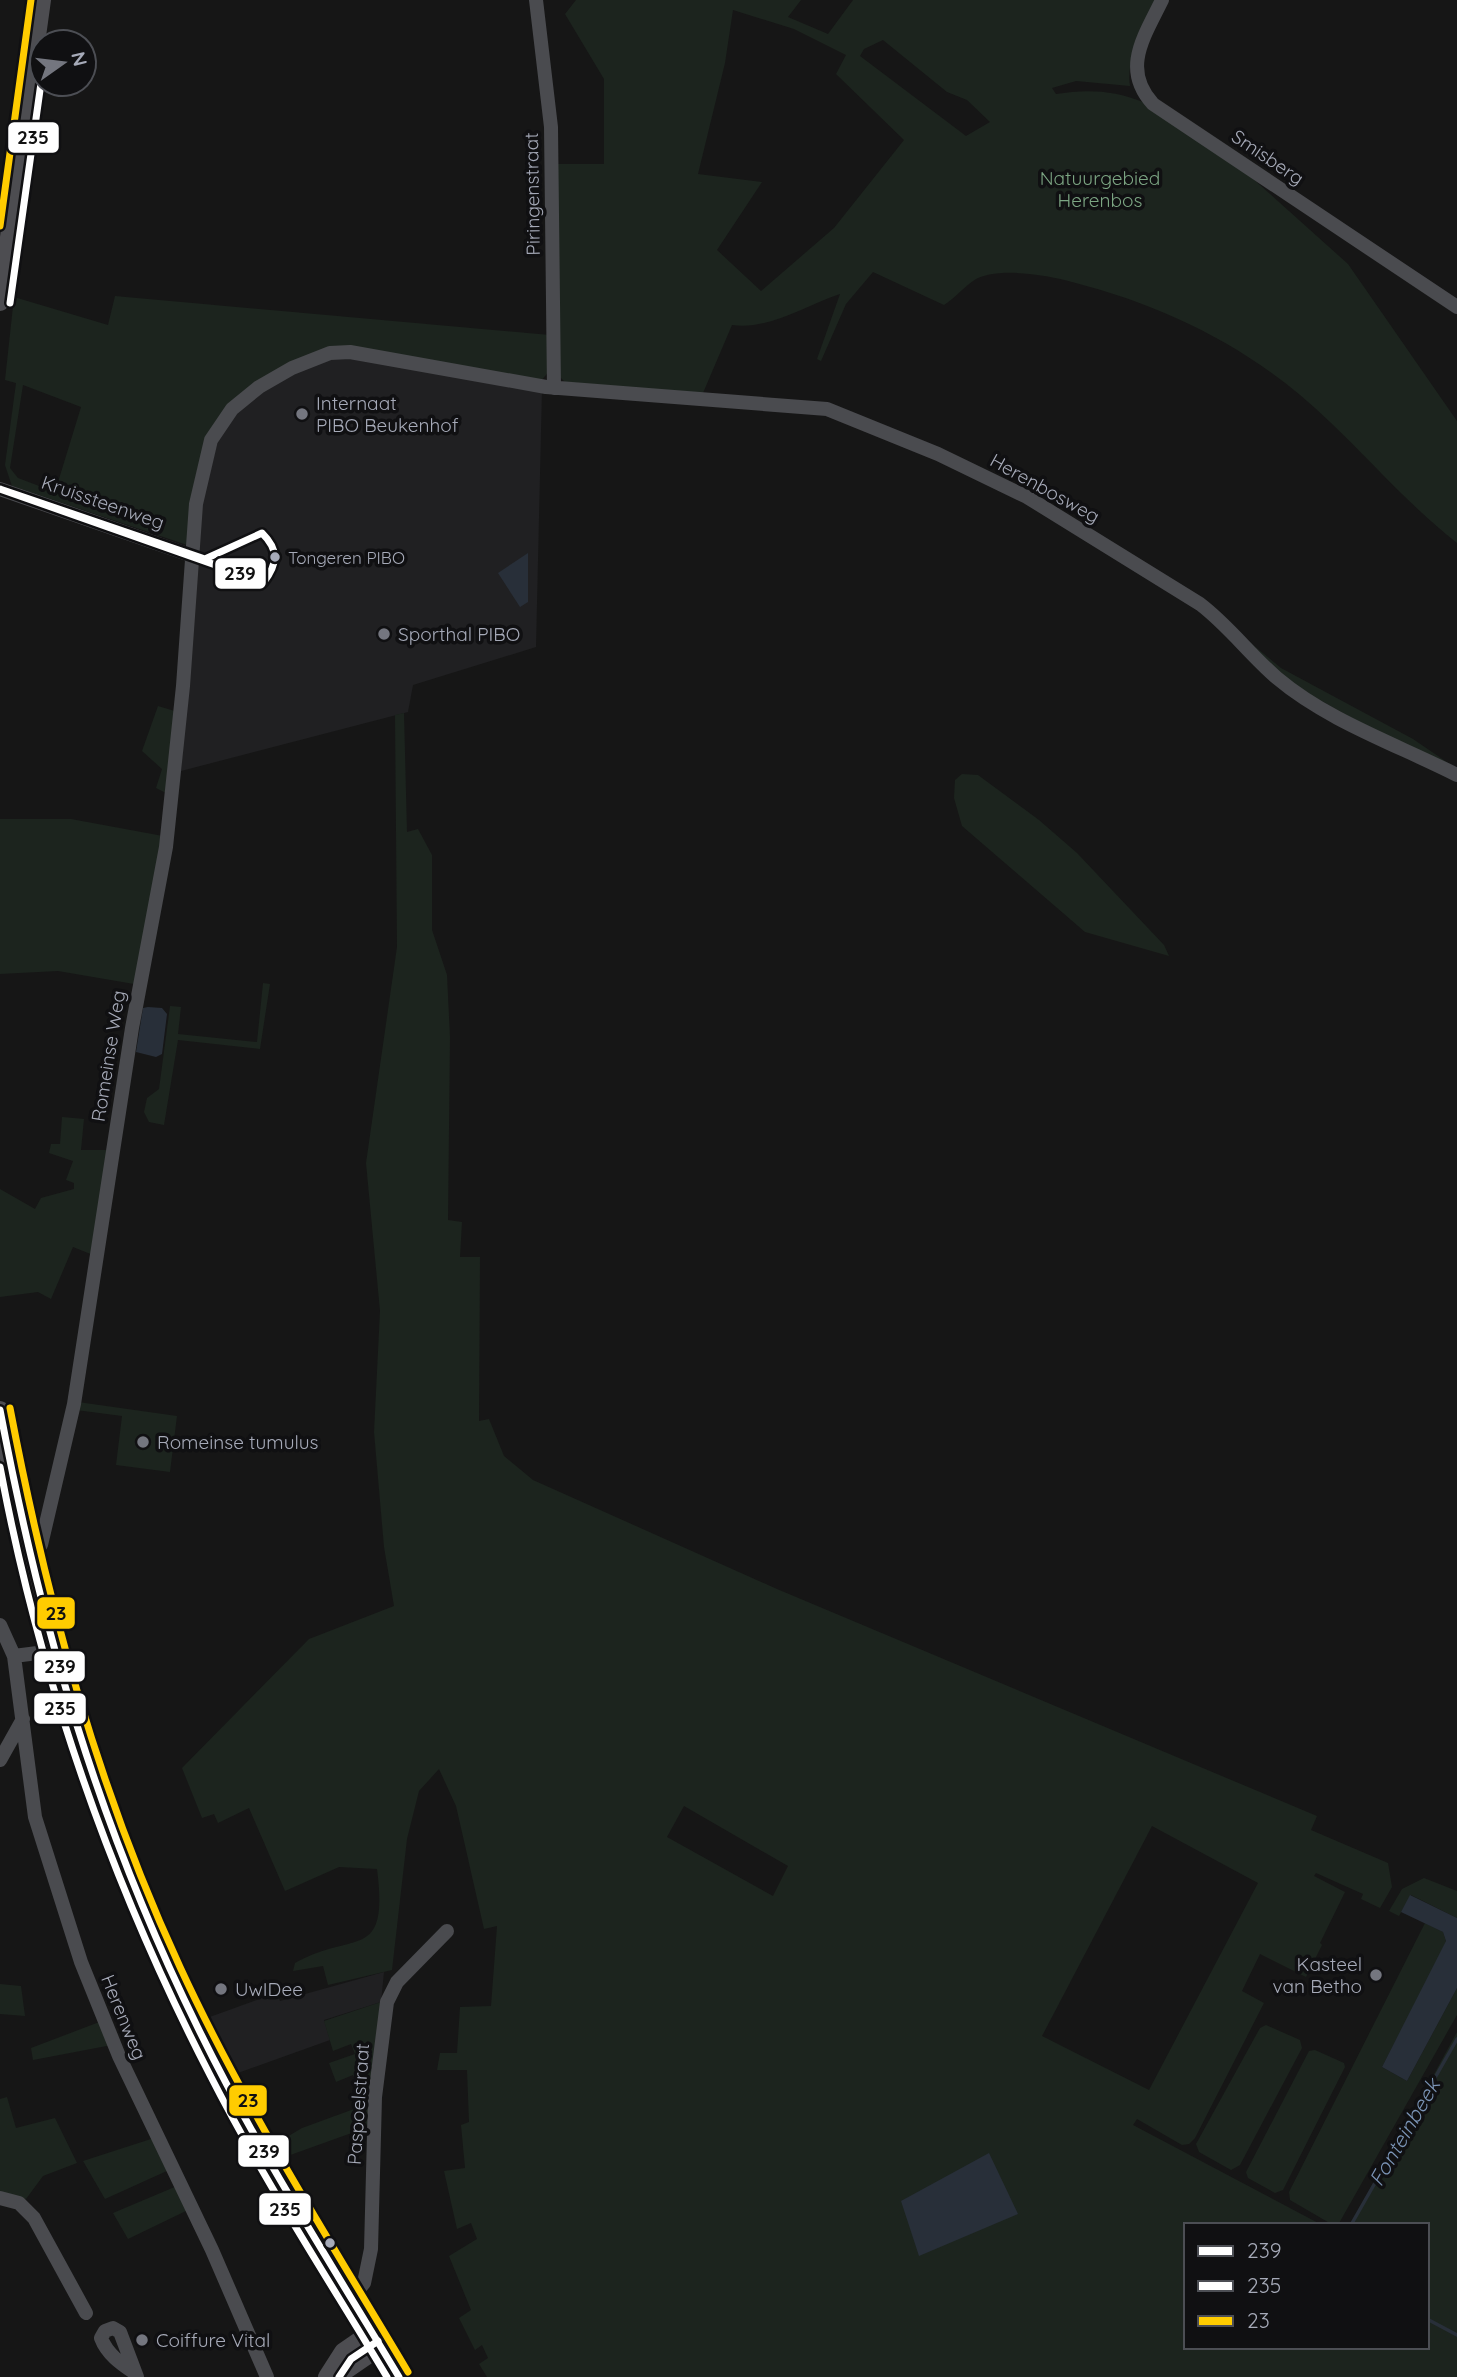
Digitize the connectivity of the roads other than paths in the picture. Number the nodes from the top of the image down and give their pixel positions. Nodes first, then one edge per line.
1 (43, 0) edge
2 (52, 0) edge
3 (536, 0) edge
4 (1162, 0) edge
5 (48, 28) edge
6 (35, 98) edge
7 (27, 129) junction
8 (0, 302) edge
9 (1457, 307) edge
10 (554, 388) junction
11 (0, 489) edge
12 (193, 556) junction
13 (1457, 775) edge
14 (0, 1410) edge
15 (28, 1551) junction
16 (0, 1625) edge
17 (53, 1651) junction
18 (14, 1656) junction
19 (23, 1718) junction
20 (0, 1760) edge
21 (447, 1931) dead end
22 (0, 2198) edge
23 (352, 2298) junction
24 (86, 2313) dead end
25 (377, 2339) junction
26 (263, 2376) edge
27 (327, 2377) edge
28 (336, 2377) edge
29 (399, 2377) edge

1 - 7 main road
2 - 5 main road
3 - 10 street, Piringenstraat
4 - 9 street, Smisberg
6 - 7 main road
7 - 8 main road
10 - 12 street, Herenbosweg
10 - 13 street, Herenbosweg
11 - 12 street, Kruissteenweg
12 - 15 street, Romeinse Weg
14 - 15 main road
15 - 17 main road
16 - 18 street, Herenweg
17 - 18 street
17 - 23 main road
18 - 19 street, Herenweg
19 - 20 street
19 - 26 street, Herenweg
21 - 23 street, Paspoelstraat
22 - 24 street
23 - 25 main road
25 - 27 main road
25 - 28 main road
25 - 29 main road

